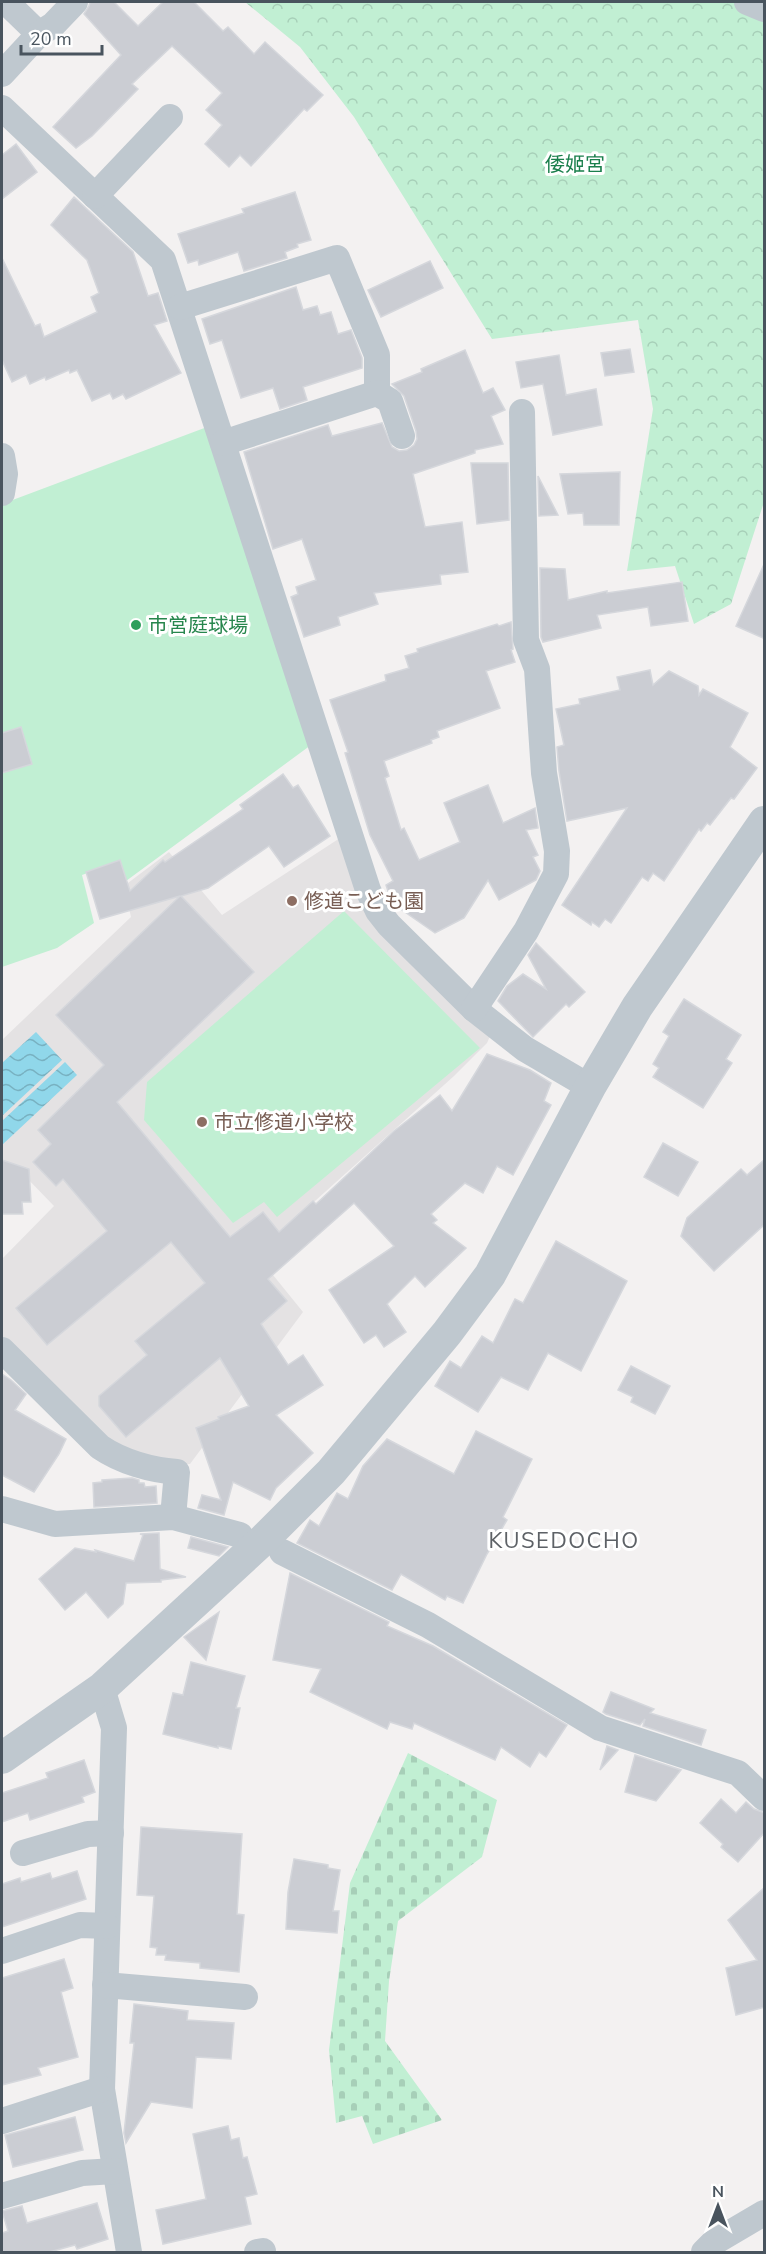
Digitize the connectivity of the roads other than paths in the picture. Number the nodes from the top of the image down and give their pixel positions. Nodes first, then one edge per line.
1 (6, 2) edge
2 (75, 2) edge
3 (747, 2) edge
4 (765, 9) edge
5 (39, 34) junction
6 (2, 74) edge
7 (2, 108) edge
8 (170, 117) dead end
9 (96, 196) junction
10 (180, 307) junction
11 (377, 393) junction
12 (522, 412) dead end
13 (402, 435) dead end
14 (223, 443) junction
15 (2, 456) edge
16 (2, 493) edge
17 (765, 822) edge
18 (474, 1009) junction
19 (590, 1087) junction
20 (2, 1350) edge
21 (2, 1509) edge
22 (173, 1517) junction
23 (240, 1534) dead end
24 (282, 1552) dead end
25 (102, 1688) junction
26 (2, 1758) edge
27 (765, 1798) edge
28 (111, 1833) junction
29 (24, 1853) dead end
30 (107, 1926) junction
31 (2, 1951) edge
32 (105, 1985) junction
33 (245, 1997) dead end
34 (102, 2090) junction
35 (2, 2121) edge
36 (115, 2172) junction
37 (2, 2196) edge
38 (765, 2212) edge
39 (129, 2253) edge
40 (704, 2253) edge

1 - 5 street
2 - 5 street
3 - 4 street
5 - 6 street
7 - 9 street
8 - 9 street
9 - 10 street
10 - 11 street
10 - 14 street
11 - 13 street
11 - 14 street
12 - 18 street
14 - 18 street
15 - 16 street
17 - 19 street
18 - 19 street
19 - 25 street
20 - 22 street
21 - 22 street
22 - 23 street
24 - 27 street
25 - 26 street
25 - 28 street
28 - 29 street
28 - 30 street
30 - 31 street
30 - 32 street
32 - 33 street
32 - 34 street
34 - 35 street
34 - 36 street
36 - 37 street
36 - 39 street
38 - 40 street

